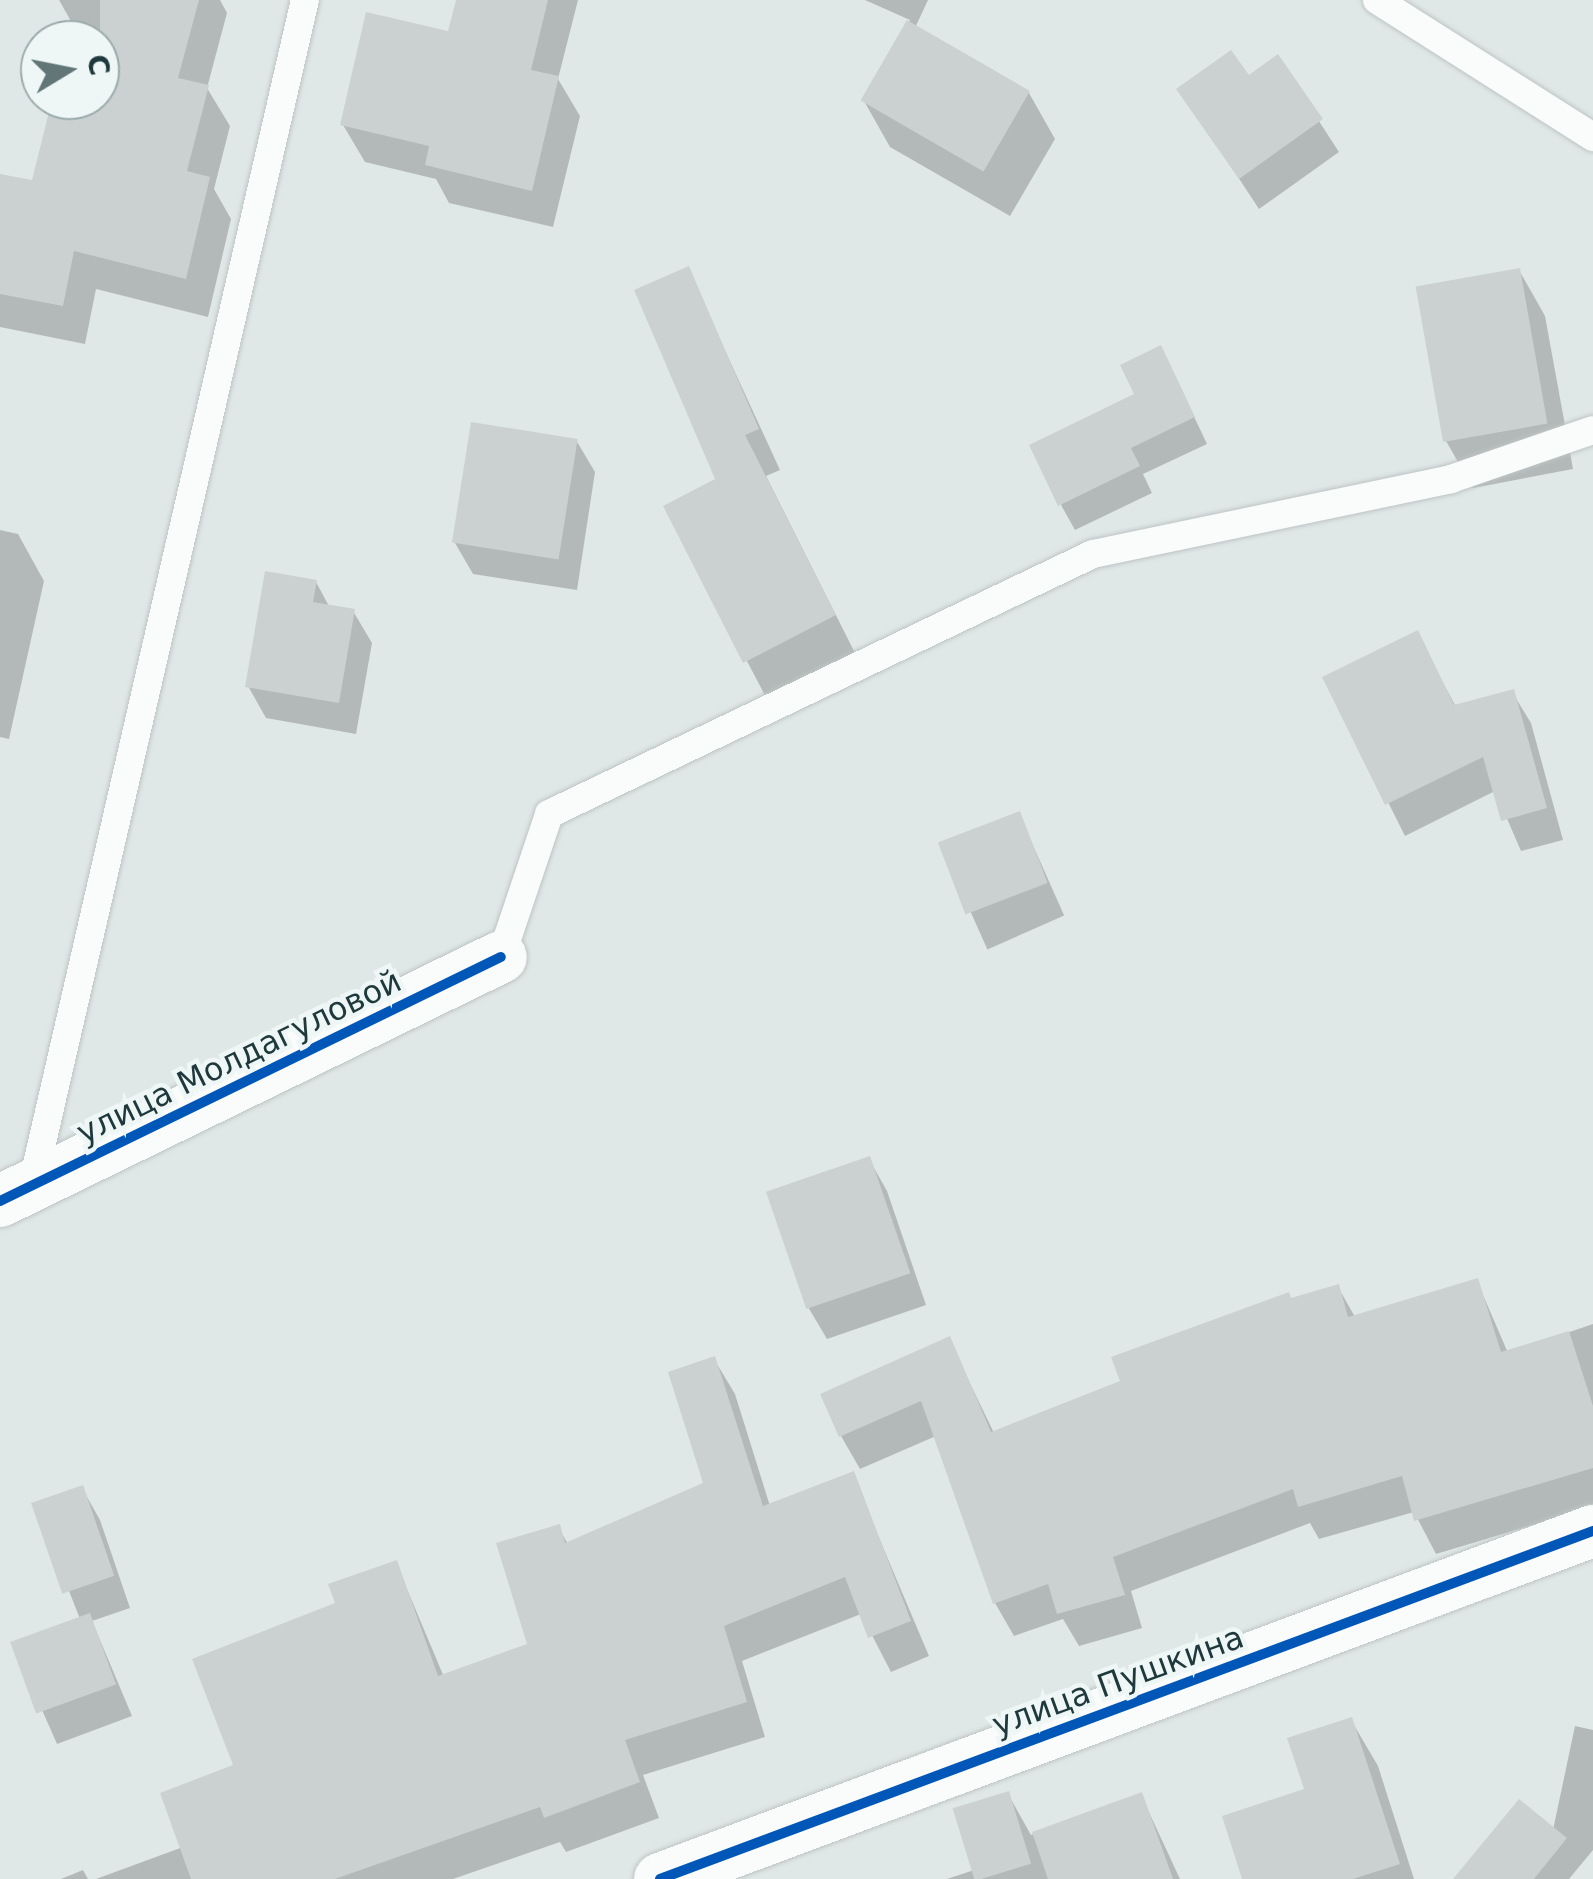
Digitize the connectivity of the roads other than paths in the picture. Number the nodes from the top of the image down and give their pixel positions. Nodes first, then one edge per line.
1 (305, 0) edge
2 (1377, 0) edge
3 (1593, 136) edge
4 (1593, 430) edge
5 (501, 957) joint
6 (16, 1194) edge
7 (1593, 1531) edge
8 (660, 1879) edge

1 - 6 lane
2 - 3 lane
4 - 5 lane
5 - 6 street, улица Молдагуловой
7 - 8 street, улица Пушкина

